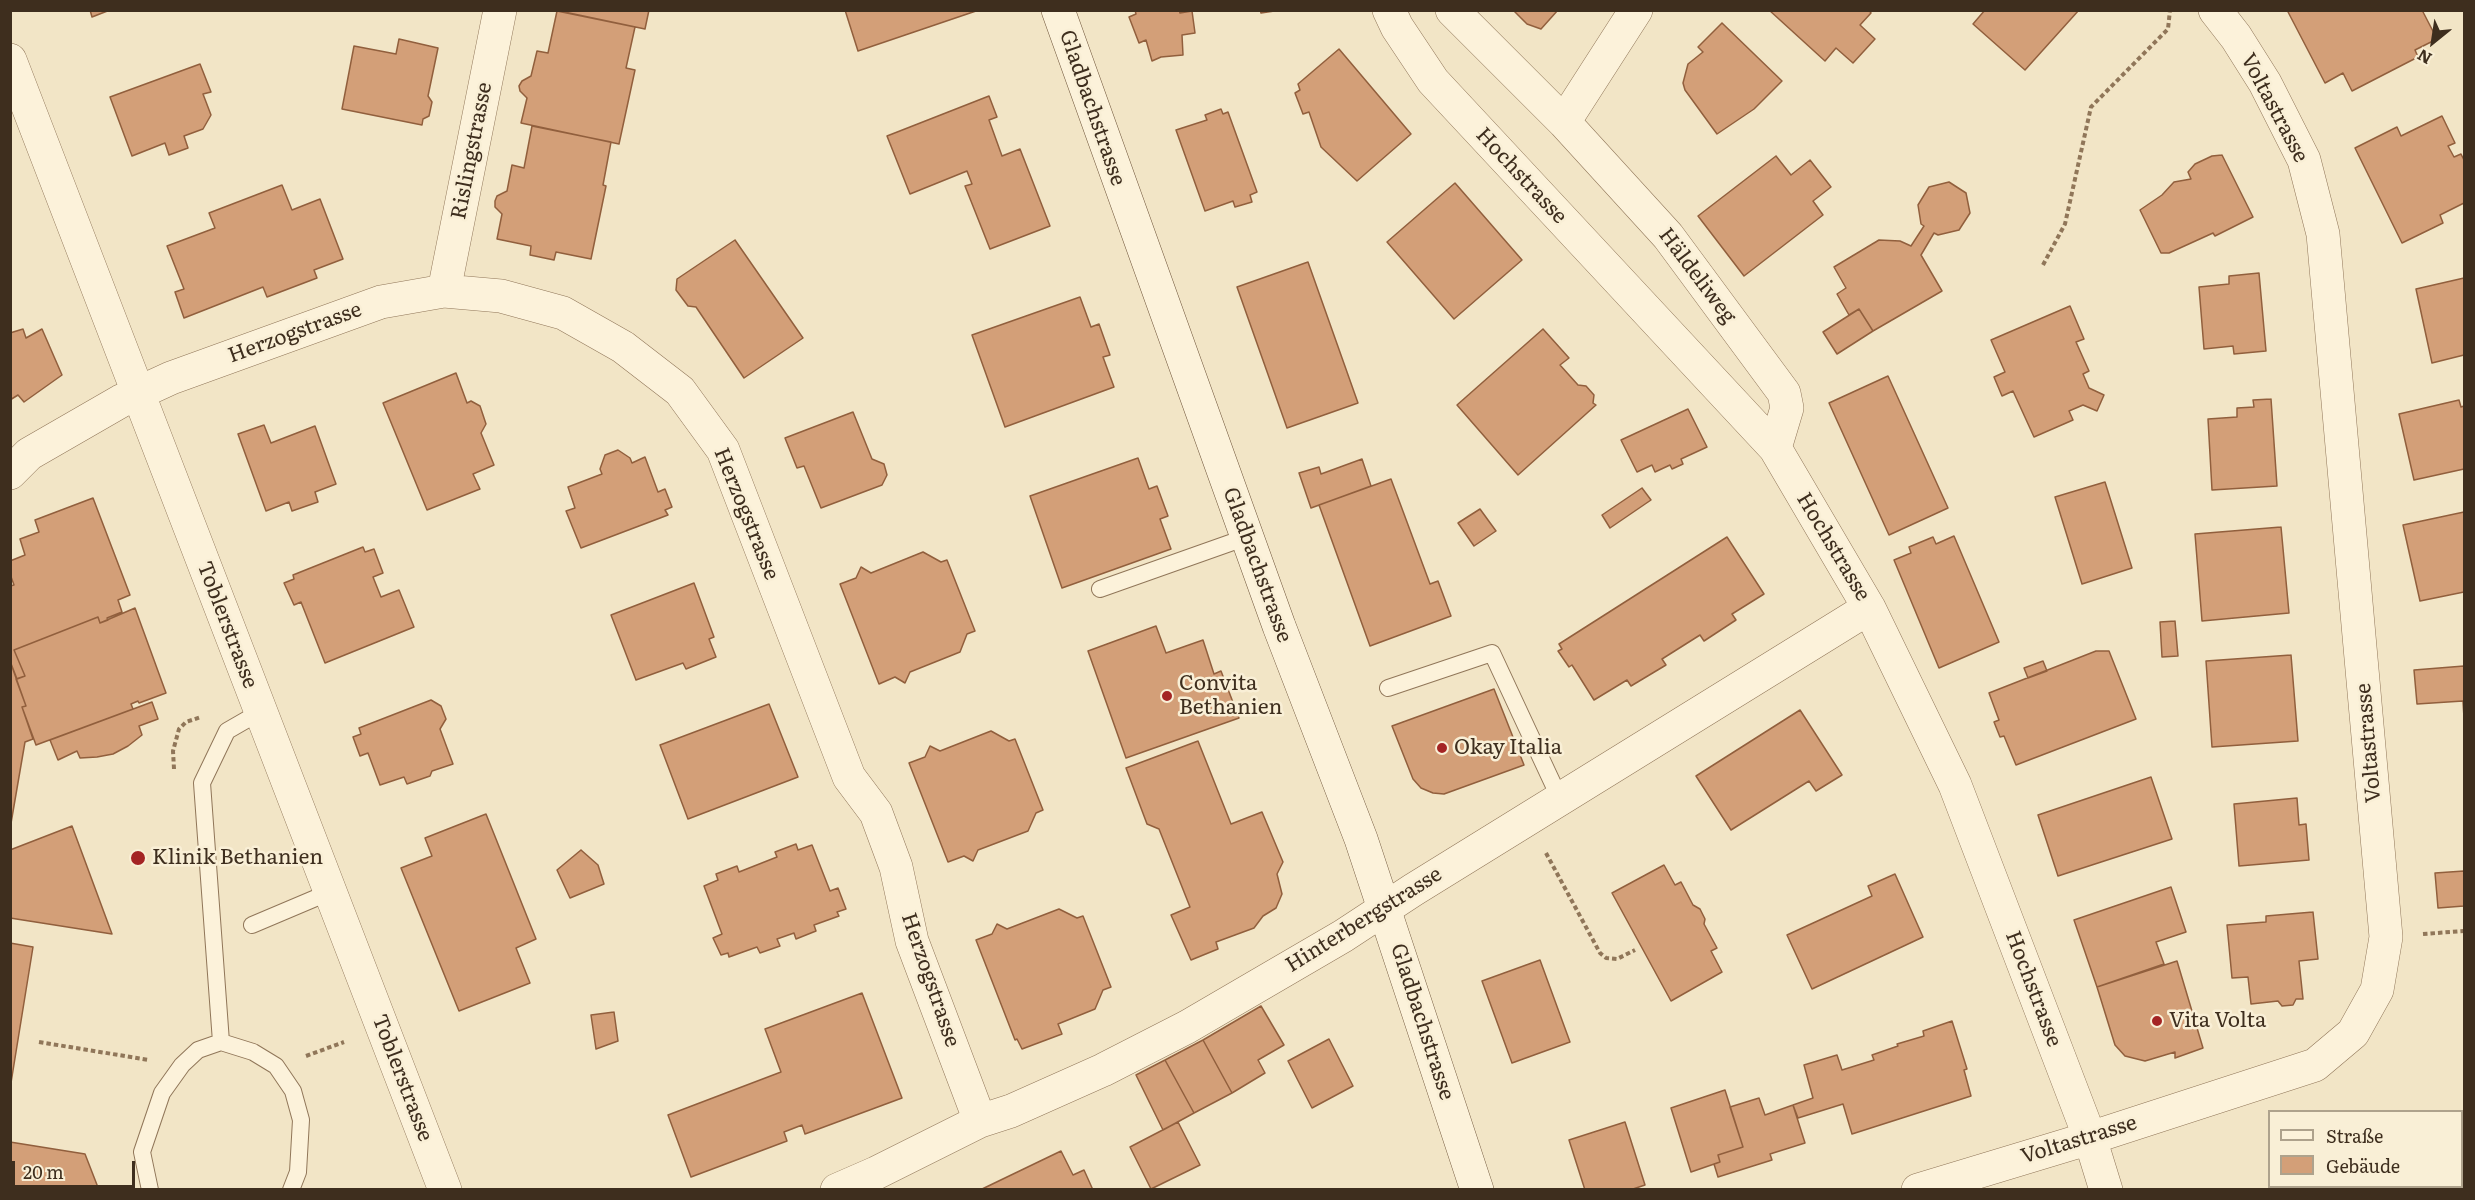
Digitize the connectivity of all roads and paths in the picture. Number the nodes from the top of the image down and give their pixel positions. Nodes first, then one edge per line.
1 (500, 10) edge
2 (1058, 10) edge
3 (1389, 10) edge
4 (1452, 10) edge
5 (1635, 10) edge
6 (2170, 10) edge
7 (2215, 10) edge
8 (10, 60) edge
9 (1564, 122) junction
10 (2043, 264) dead end
11 (444, 291) junction
12 (139, 393) junction
13 (1775, 448) junction
14 (10, 473) edge
15 (1247, 537) junction
16 (1100, 589) dead end
17 (1869, 608) junction
18 (1388, 688) dead end
19 (260, 712) junction
20 (1560, 799) junction
21 (1542, 846) dead end
22 (330, 892) junction
23 (1385, 909) junction
24 (252, 925) dead end
25 (1635, 950) dead end
26 (39, 1042) dead end
27 (220, 1042) junction
28 (344, 1042) dead end
29 (182, 1065) junction
30 (276, 1066) junction
31 (980, 1121) junction
32 (2090, 1138) junction
33 (150, 1190) edge
34 (291, 1190) edge
35 (445, 1190) edge
36 (837, 1190) edge
37 (1477, 1190) edge
38 (1918, 1190) edge
39 (2106, 1190) edge

1 - 11 street, Rislingstrasse
2 - 15 street, Gladbachstrasse
3 - 13 street, Hochstrasse
4 - 9 street, Häldeliweg
5 - 9 street
6 - 10 path
7 - 32 street, Voltastrasse
8 - 12 street, Toblerstrasse
9 - 13 street, Häldeliweg
11 - 12 street, Herzogstrasse
11 - 31 street, Herzogstrasse
12 - 14 street, Herzogstrasse
12 - 19 street, Toblerstrasse
13 - 17 street, Hochstrasse
15 - 16 lane
15 - 23 street, Gladbachstrasse
17 - 20 street, Hinterbergstrasse
17 - 32 street, Hochstrasse
18 - 20 lane
19 - 22 street, Toblerstrasse
19 - 27 lane
20 - 23 street, Hinterbergstrasse
21 - 25 path
22 - 24 lane
22 - 35 street, Toblerstrasse
23 - 31 street, Hinterbergstrasse
23 - 37 street, Gladbachstrasse
26 - 29 path
27 - 29 lane
27 - 30 lane
28 - 30 path
29 - 33 lane
30 - 34 lane
31 - 36 street, Hinterbergstrasse
32 - 38 street, Voltastrasse
32 - 39 street, Hochstrasse

